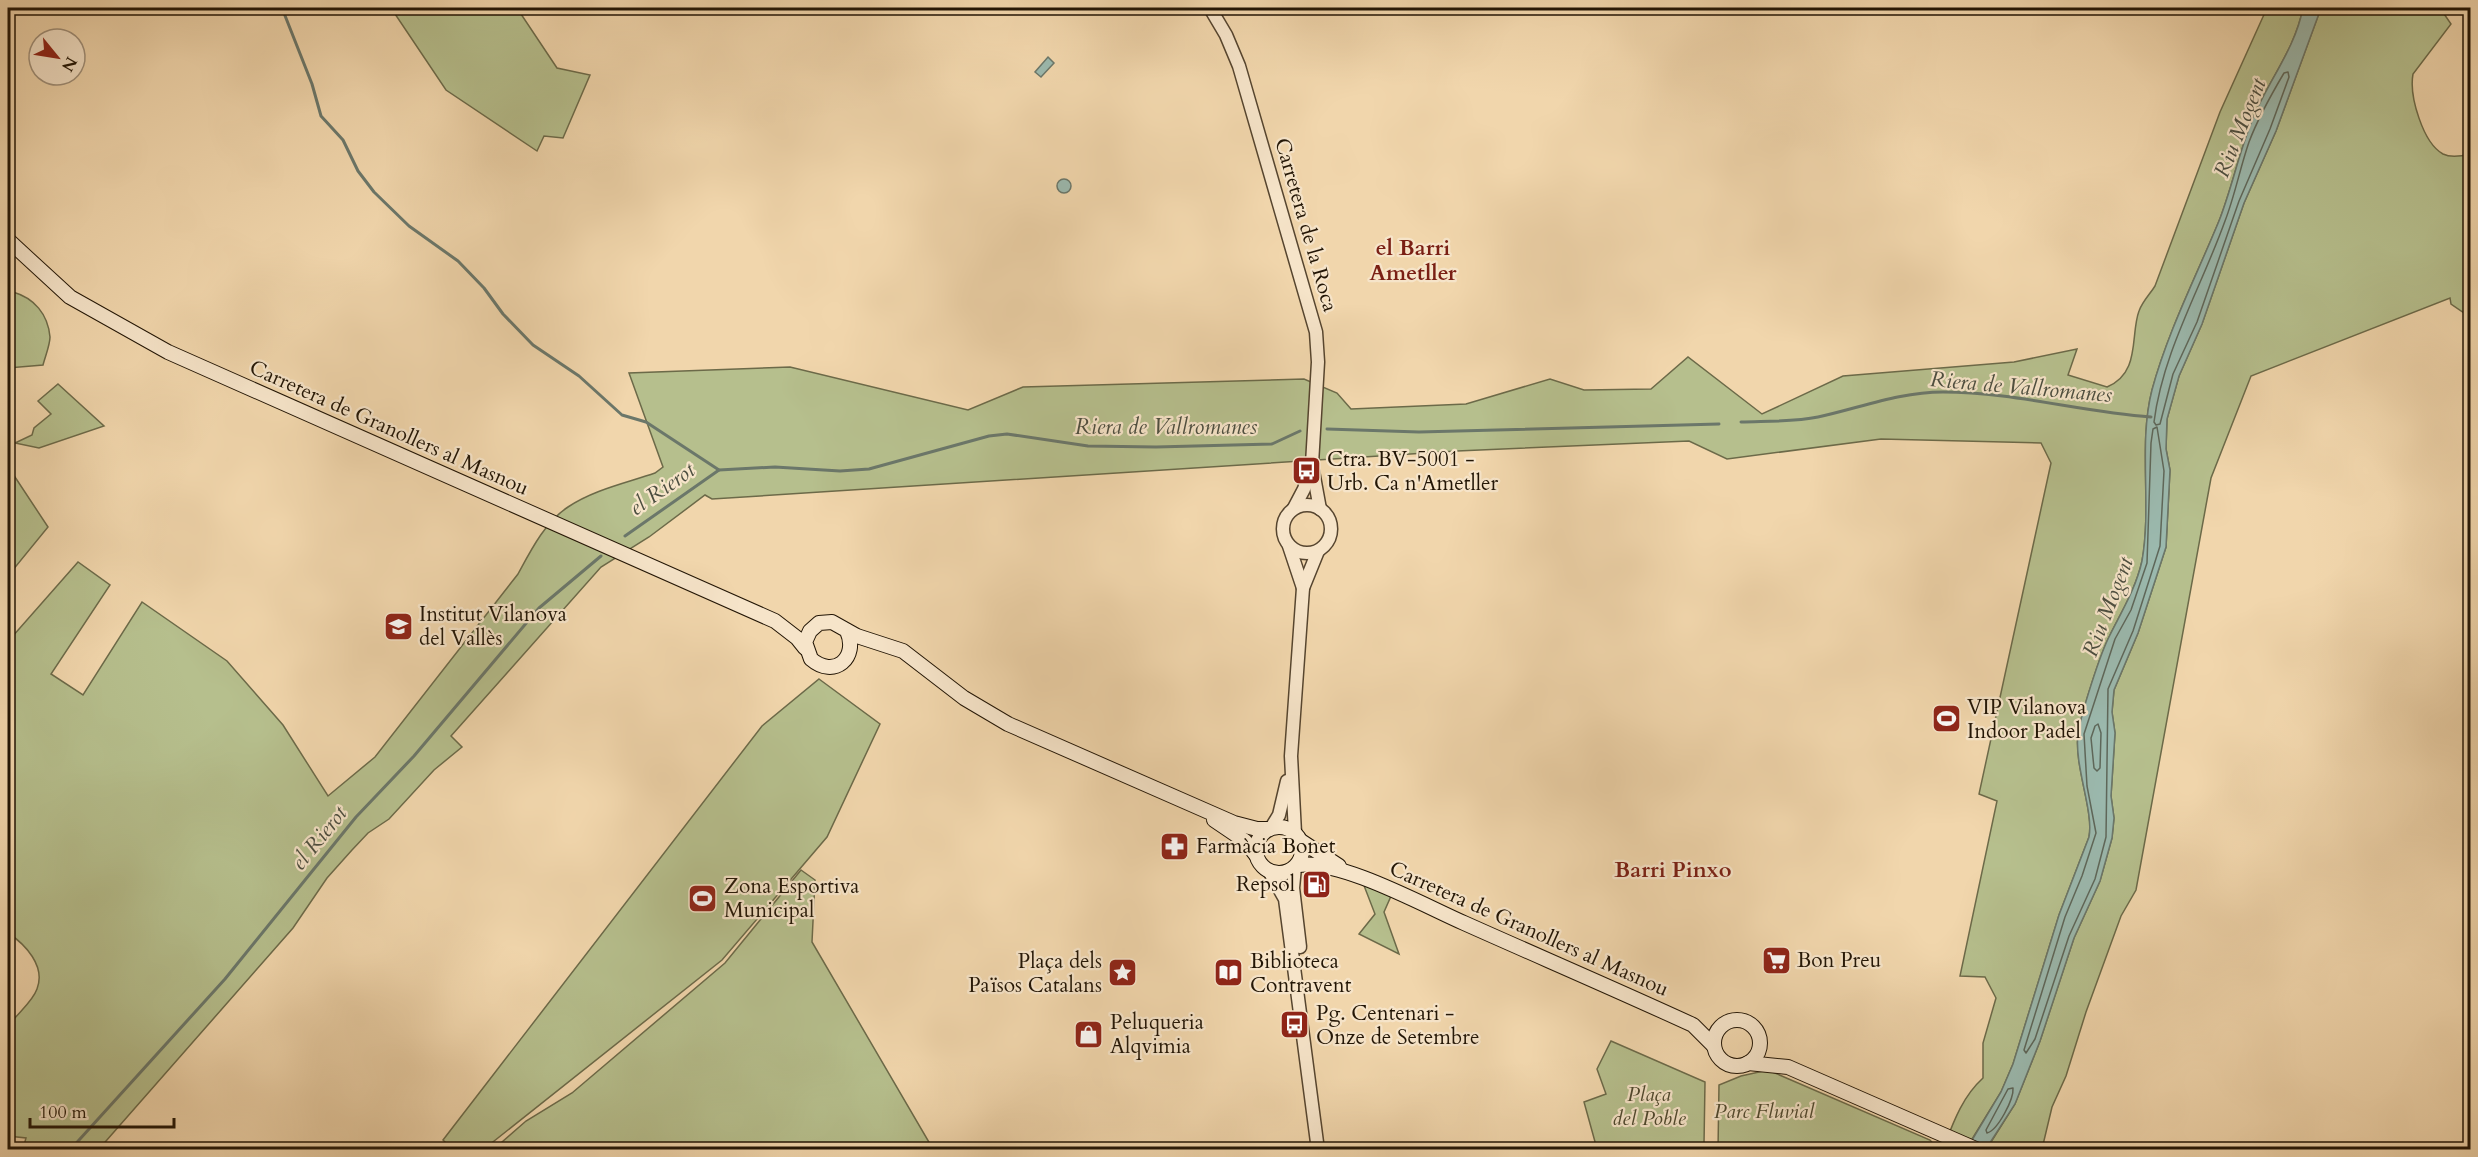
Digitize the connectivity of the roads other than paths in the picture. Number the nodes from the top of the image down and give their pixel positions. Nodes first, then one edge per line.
1 (1210, 8) edge
2 (8, 240) edge
3 (1312, 464) junction
4 (1294, 508) junction
5 (1320, 509) junction
6 (1289, 546) junction
7 (1318, 551) junction
8 (1303, 588) junction
9 (775, 621) junction
10 (814, 626) junction
11 (847, 631) junction
12 (879, 644) junction
13 (805, 648) junction
14 (847, 657) junction
15 (1291, 756) junction
16 (1190, 804) junction
17 (1270, 829) junction
18 (1298, 837) junction
19 (1256, 855) junction
20 (1297, 866) junction
21 (1269, 871) junction
22 (1347, 872) junction
23 (1693, 1025) junction
24 (1723, 1025) junction
25 (1760, 1042) junction
26 (1714, 1046) junction
27 (1748, 1063) junction
28 (1788, 1067) junction
29 (1314, 1110) junction
30 (1318, 1149) edge
31 (1978, 1149) edge

1 - 3 street, Carretera de la Roca
2 - 9 main road, Carretera de Granollers al Masnou
3 - 4 street, Carretera de la Roca
3 - 5 street, Carretera de la Roca
4 - 5 street
4 - 6 street
5 - 7 street
6 - 7 street
6 - 8 street
7 - 8 street
8 - 15 street
9 - 10 main road, Carretera de Granollers al Masnou
9 - 13 main road, Carretera de Granollers al Masnou
10 - 11 main road
10 - 13 main road
11 - 12 main road
11 - 14 main road
12 - 14 main road
12 - 16 main road
13 - 14 main road
15 - 17 street
15 - 18 street
16 - 17 main road
16 - 19 main road
17 - 18 main road
17 - 19 main road
18 - 20 main road
18 - 22 main road, Carretera de Granollers al Masnou
19 - 21 main road
20 - 21 main road
20 - 22 main road, Carretera de Granollers al Masnou
20 - 29 street
21 - 29 street
22 - 23 main road, Carretera de Granollers al Masnou
23 - 24 main road, Carretera de Granollers al Masnou
23 - 26 main road, Carretera de Granollers al Masnou
24 - 25 main road
24 - 26 main road
25 - 27 main road
25 - 28 main road
26 - 27 main road
27 - 28 main road
28 - 31 main road
29 - 30 street

